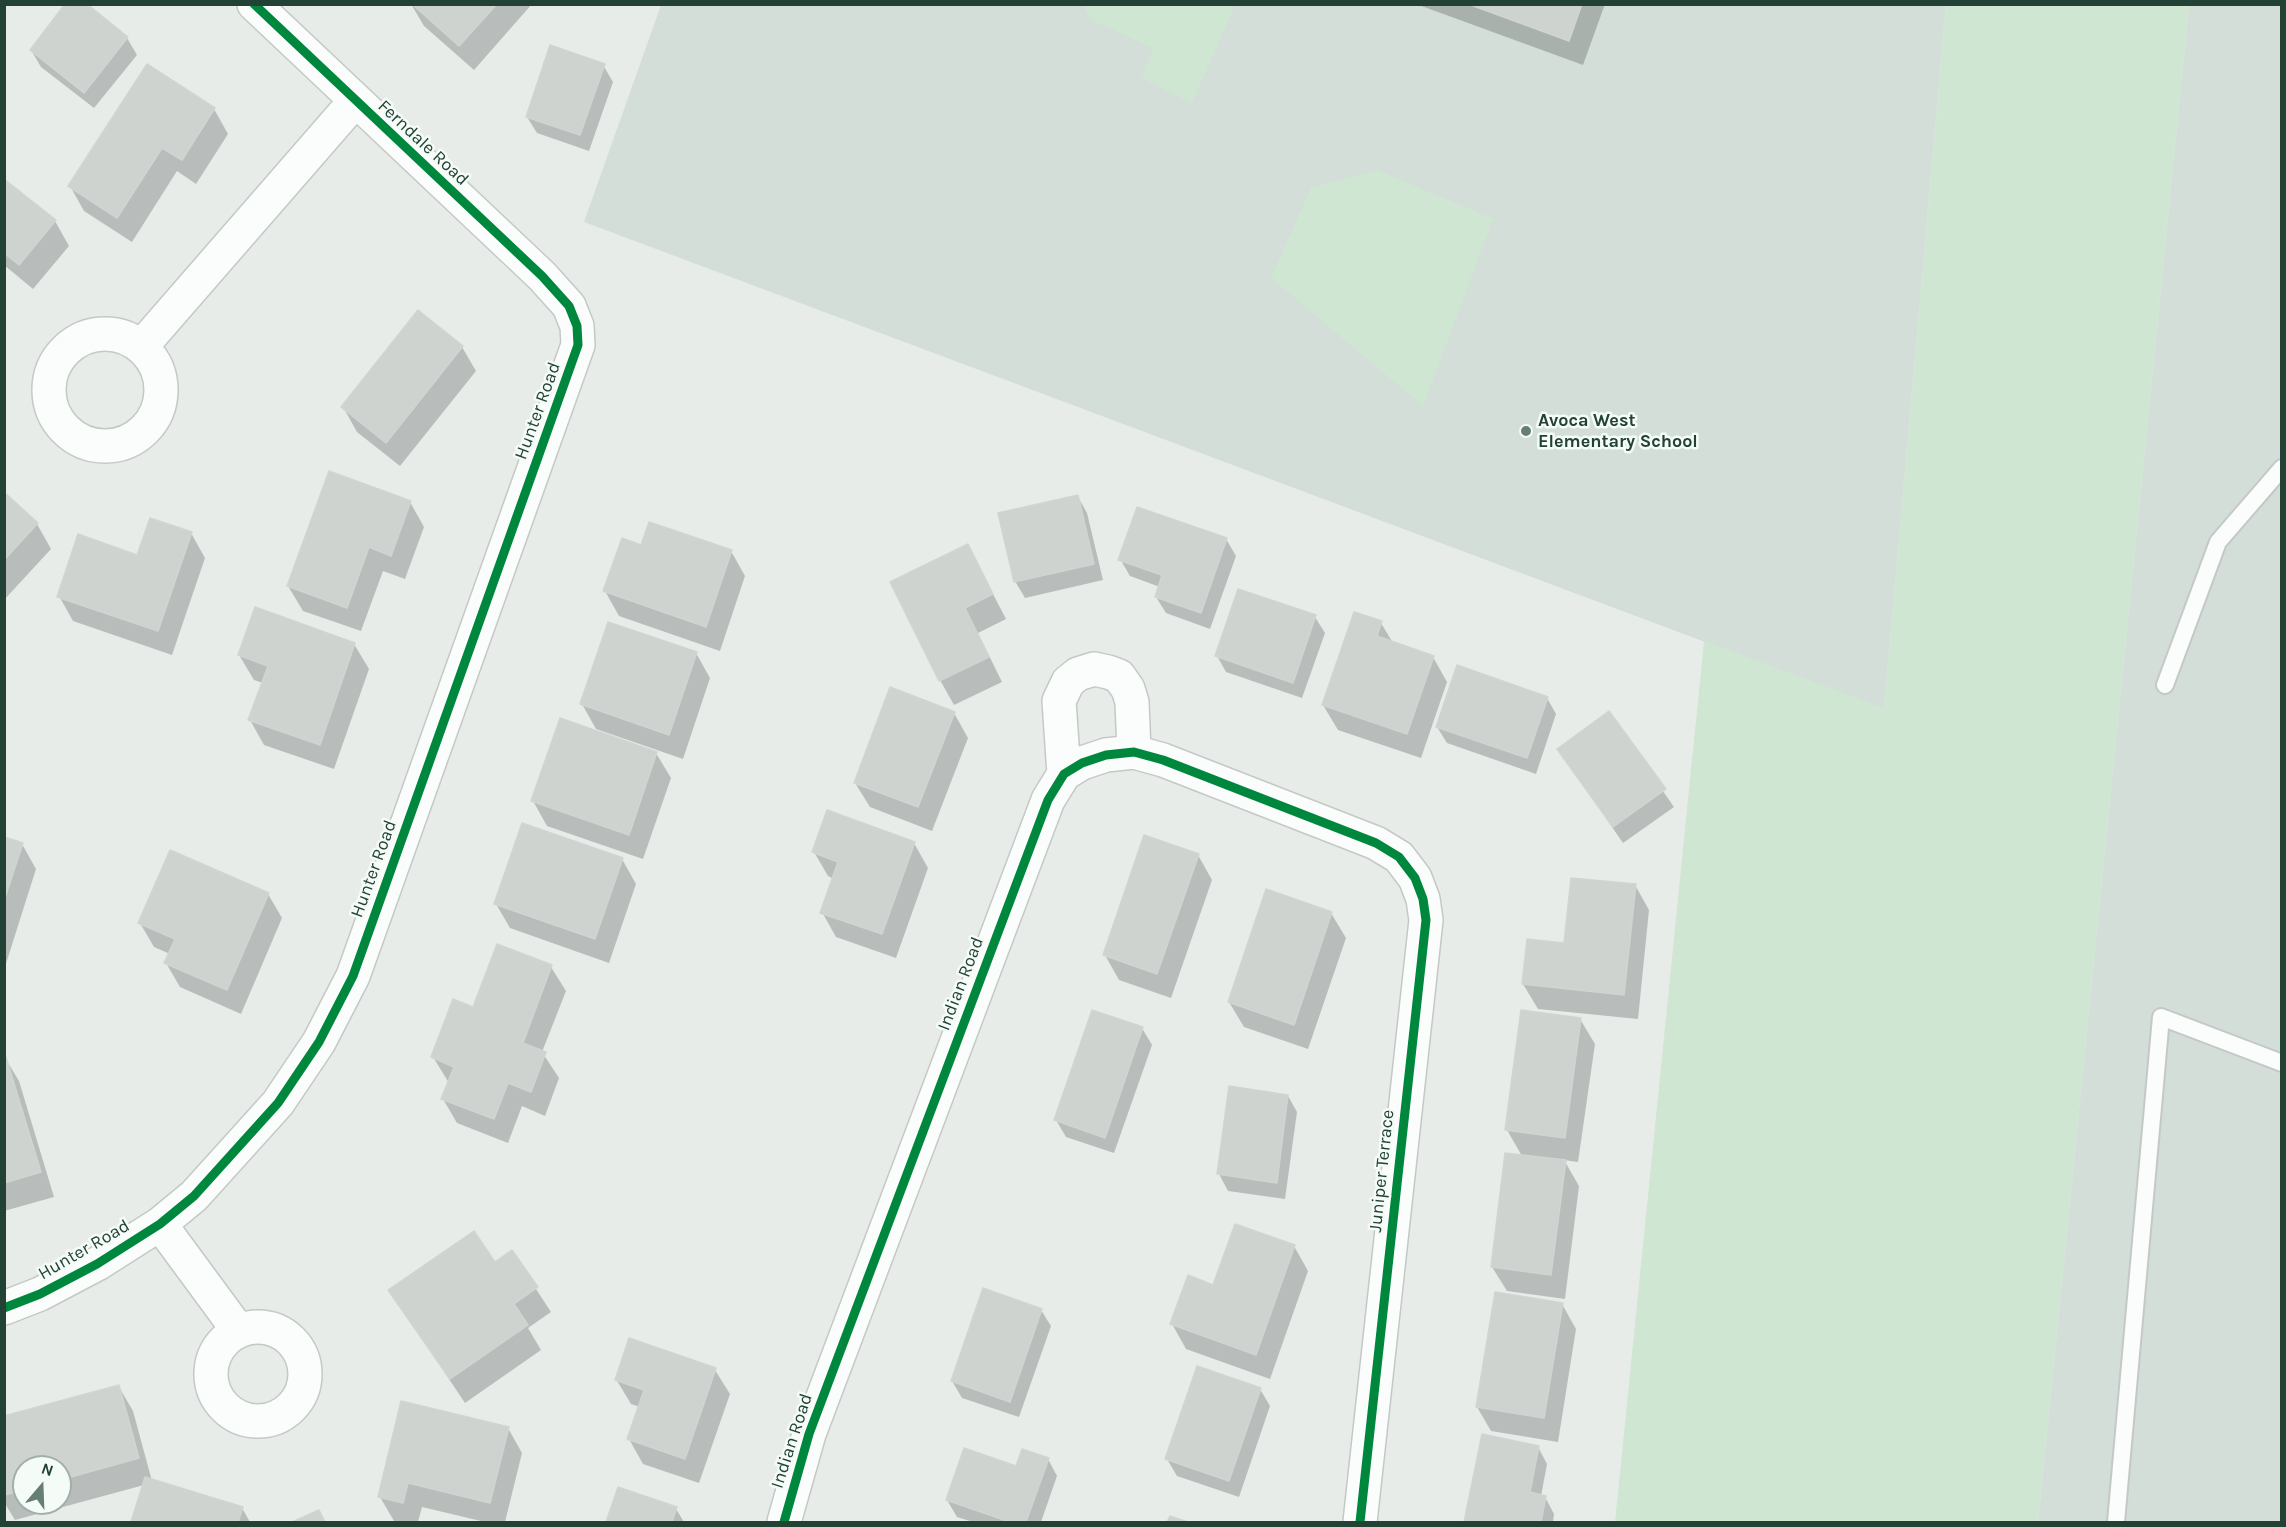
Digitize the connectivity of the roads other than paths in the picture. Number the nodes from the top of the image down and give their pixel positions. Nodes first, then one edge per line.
1 (269, 10) edge
2 (354, 101) junction
3 (569, 306) joint
4 (141, 347) dead end
5 (2282, 468) edge
6 (2165, 685) dead end
7 (1134, 752) junction
8 (1064, 774) junction
9 (2282, 1063) edge
10 (160, 1224) junction
11 (4, 1308) edge
12 (238, 1330) dead end
13 (784, 1522) edge
14 (1360, 1522) edge
15 (2116, 1522) edge

1 - 2 street, Ferndale Road
2 - 3 street, Ferndale Road
2 - 4 street, Ferndale Road
3 - 10 street, Hunter Road
5 - 6 lane
7 - 8 street
7 - 8 street
7 - 14 street, Juniper Terrace
8 - 13 street, Indian Road
9 - 15 lane
10 - 11 street, Hunter Road
10 - 12 street

